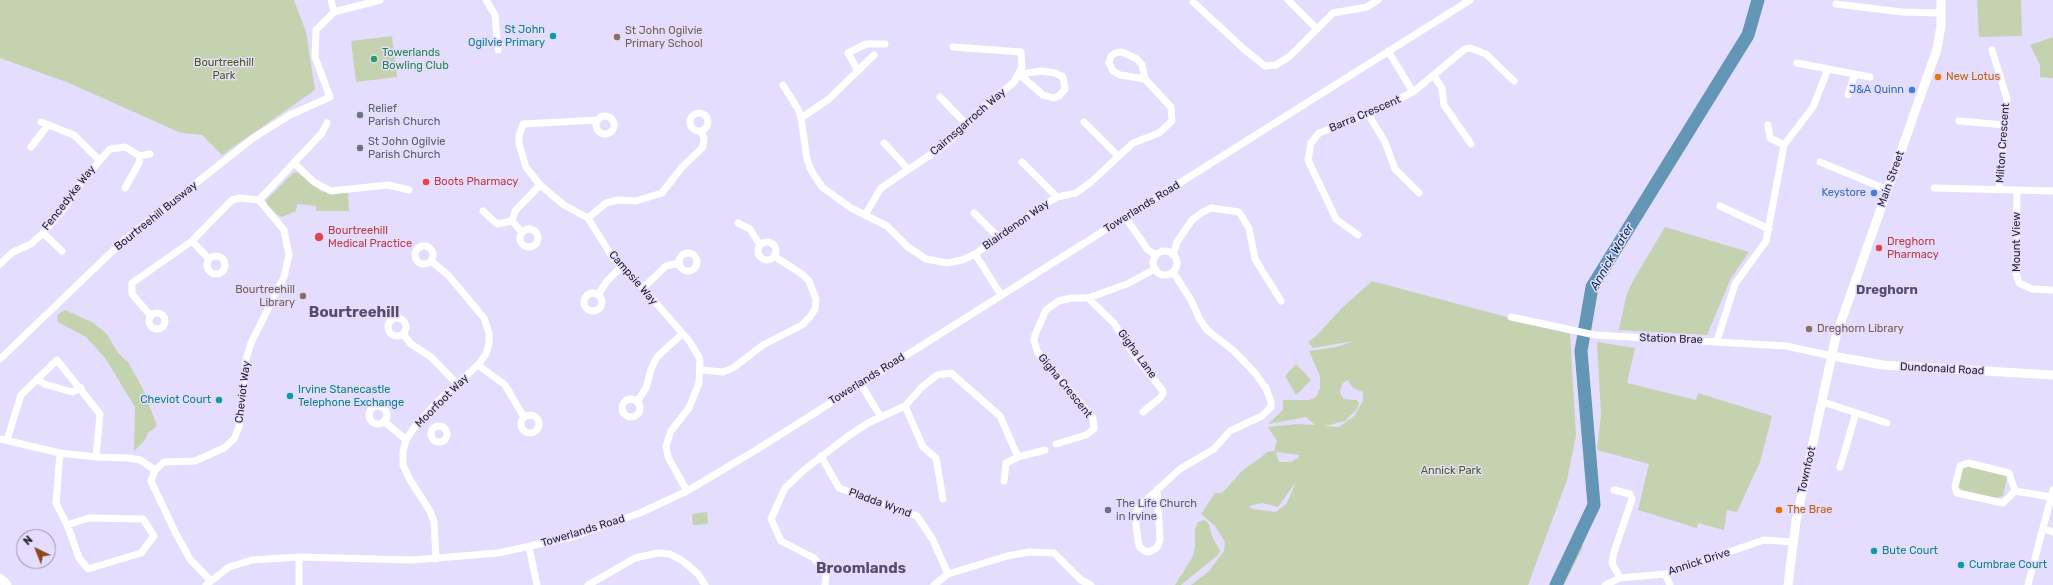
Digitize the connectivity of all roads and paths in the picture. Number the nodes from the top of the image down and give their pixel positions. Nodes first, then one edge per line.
1 (332, 0) edge
2 (380, 0) edge
3 (486, 0) edge
4 (1288, 0) edge
5 (1378, 0) edge
6 (1470, 0) edge
7 (1941, 0) edge
8 (1193, 2) dead end
9 (1836, 4) dead end
10 (334, 12) junction
11 (1941, 13) junction
12 (1317, 28) junction
13 (885, 44) dead end
14 (953, 47) dead end
15 (498, 50) dead end
16 (1992, 50) dead end
17 (1388, 51) junction
18 (874, 55) dead end
19 (1797, 63) dead end
20 (1828, 69) junction
21 (858, 70) junction
22 (1019, 74) junction
23 (1855, 74) junction
24 (1434, 76) junction
25 (1870, 77) dead end
26 (1145, 80) junction
27 (1514, 81) dead end
28 (783, 85) dead end
29 (1413, 92) junction
30 (1848, 95) dead end
31 (940, 97) dead end
32 (1368, 114) junction
33 (801, 118) junction
34 (597, 120) dead end
35 (1959, 121) dead end
36 (1084, 122) dead end
37 (327, 123) dead end
38 (967, 125) junction
39 (1768, 125) dead end
40 (2005, 125) junction
41 (701, 131) dead end
42 (884, 143) dead end
43 (1471, 144) dead end
44 (1784, 145) junction
45 (31, 147) dead end
46 (150, 154) dead end
47 (1117, 155) junction
48 (99, 160) junction
49 (140, 160) junction
50 (1022, 162) dead end
51 (1820, 162) dead end
52 (294, 163) junction
53 (908, 169) junction
54 (540, 184) junction
55 (125, 188) dead end
56 (1934, 188) dead end
57 (1999, 189) junction
58 (409, 190) dead end
59 (1888, 190) junction
60 (2017, 190) junction
61 (2053, 191) edge
62 (1419, 192) dead end
63 (1057, 197) junction
64 (259, 200) junction
65 (1720, 206) dead end
66 (483, 211) dead end
67 (974, 213) dead end
68 (865, 215) junction
69 (1125, 217) junction
70 (588, 218) junction
71 (512, 221) junction
72 (738, 223) dead end
73 (1769, 229) junction
74 (522, 232) dead end
75 (43, 233) junction
76 (1358, 235) dead end
77 (999, 238) junction
78 (192, 241) junction
79 (760, 246) junction
80 (62, 252) dead end
81 (975, 254) junction
82 (1156, 255) junction
83 (1173, 255) junction
84 (774, 256) junction
85 (209, 259) dead end
86 (431, 261) dead end
87 (679, 263) dead end
88 (0, 264) edge
89 (621, 267) junction
90 (1155, 269) junction
91 (1173, 272) junction
92 (643, 288) junction
93 (2053, 290) edge
94 (598, 295) dead end
95 (1001, 295) junction
96 (1088, 298) junction
97 (1281, 301) dead end
98 (150, 315) dead end
99 (1510, 317) dead end
100 (403, 334) dead end
101 (682, 334) junction
102 (1717, 341) junction
103 (1832, 356) junction
104 (0, 358) edge
105 (478, 365) junction
106 (701, 370) junction
107 (2053, 375) edge
108 (37, 379) junction
109 (860, 383) junction
110 (457, 384) junction
111 (81, 388) junction
112 (637, 402) dead end
113 (1823, 402) junction
114 (905, 406) junction
115 (1143, 412) dead end
116 (1856, 413) junction
117 (524, 417) dead end
118 (881, 417) junction
119 (422, 419) junction
120 (384, 421) dead end
121 (1887, 423) dead end
122 (432, 429) dead end
123 (4, 440) edge
124 (406, 440) junction
125 (1056, 444) dead end
126 (1045, 450) dead end
127 (60, 453) junction
128 (821, 456) junction
129 (1018, 457) junction
130 (96, 458) junction
131 (1840, 467) dead end
132 (155, 470) junction
133 (1004, 481) dead end
134 (1157, 490) junction
135 (1614, 490) dead end
136 (2053, 490) edge
137 (687, 491) junction
138 (2016, 491) junction
139 (2051, 497) junction
140 (943, 498) dead end
141 (67, 525) junction
142 (2043, 529) junction
143 (2053, 532) edge
144 (1792, 542) junction
145 (529, 547) junction
146 (299, 557) junction
147 (436, 559) junction
148 (948, 574) junction
149 (1665, 574) junction
150 (0, 578) edge
151 (1620, 578) junction
152 (1081, 582) edge
153 (208, 583) edge
154 (592, 584) edge
155 (7, 585) edge
156 (299, 585) edge
157 (537, 585) edge
158 (705, 585) edge
159 (825, 585) edge
160 (934, 585) edge
161 (1091, 585) edge
162 (1605, 585) edge
163 (1670, 585) edge
164 (1788, 585) edge
165 (2028, 585) edge

1 - 10 street
2 - 10 street
3 - 15 street
4 - 12 street
5 - 12 street
6 - 17 street, Towerlands Road
7 - 11 main road, Main Street
8 - 12 street
9 - 11 street
10 - 104 street, Bourtreehill Busway
11 - 59 main road, Main Street
13 - 21 street
14 - 22 street
16 - 40 street, Milton Crescent
17 - 29 street
17 - 69 street, Towerlands Road
18 - 21 street
19 - 20 street
20 - 23 street
20 - 44 street
21 - 33 street
22 - 22 street
22 - 38 street, Cairnsgarroch Way
23 - 25 street
23 - 30 street
24 - 27 street, Barra Crescent
24 - 29 street, Barra Crescent
24 - 43 street
26 - 26 street, Blairdenon Way
26 - 47 street, Blairdenon Way
28 - 33 street
29 - 32 street, Barra Crescent
31 - 38 street
32 - 62 street
32 - 76 street, Barra Crescent
33 - 68 street
34 - 54 street, Campsie Way
35 - 40 street
36 - 47 street
37 - 52 street
38 - 53 street, Cairnsgarroch Way
39 - 44 street
40 - 57 street, Milton Crescent
41 - 70 street
42 - 53 street
44 - 73 street
45 - 48 street
46 - 49 street
47 - 63 street, Blairdenon Way
48 - 49 street, Fencedyke Way
48 - 75 street, Fencedyke Way
49 - 55 street
50 - 63 street
51 - 59 street
52 - 58 street
52 - 64 street
53 - 68 street, Cairnsgarroch Way
54 - 70 street, Campsie Way
54 - 71 street
56 - 57 street
57 - 60 street
59 - 103 main road, Main Street
60 - 61 street
60 - 93 street, Mount View
63 - 77 street, Blairdenon Way
64 - 78 street
64 - 132 street, Cheviot Way
65 - 73 street
66 - 71 street
67 - 77 street
68 - 81 street
69 - 82 street
69 - 95 street, Towerlands Road
70 - 89 street, Campsie Way
71 - 74 street
72 - 79 street
73 - 102 street
75 - 80 street
75 - 88 street, Fencedyke Way
77 - 81 street, Blairdenon Way
78 - 85 street
78 - 98 street
79 - 84 street
79 - 84 street
81 - 95 street, Blairdenon Way
82 - 83 street
82 - 90 street
83 - 91 street
83 - 97 street
84 - 106 street
86 - 105 street, Moorfoot Way
87 - 92 street
89 - 92 street, Campsie Way
89 - 94 street
90 - 91 street
90 - 96 street, Gigha Crescent
91 - 134 street
92 - 101 street, Campsie Way
95 - 109 street, Towerlands Road
96 - 115 street, Gigha Lane
96 - 125 street, Gigha Crescent
99 - 102 street, Station Brae
100 - 110 street
101 - 106 street, Campsie Way
101 - 112 street
102 - 103 street, Station Brae
103 - 107 main road, Dundonald Road
103 - 113 main road, Townfoot
105 - 110 street, Moorfoot Way
105 - 117 street
106 - 137 street, Campsie Way
108 - 111 street
108 - 111 street
108 - 123 street
109 - 118 street
109 - 137 street, Towerlands Road
110 - 119 street, Moorfoot Way
111 - 130 street
113 - 116 street
113 - 144 main road, Townfoot
114 - 118 street
114 - 129 street
114 - 140 street
116 - 121 street
116 - 131 street
118 - 128 street
119 - 122 street
119 - 124 street, Moorfoot Way
120 - 124 street
123 - 127 street
124 - 147 street, Moorfoot Way
126 - 129 street
127 - 130 street
127 - 141 street
128 - 148 street, Pladda Wynd
128 - 159 street
129 - 133 street
130 - 132 street
132 - 153 street
134 - 134 street
135 - 151 street
136 - 139 street
137 - 145 street, Towerlands Road
138 - 138 street
138 - 139 street
139 - 142 street
141 - 141 street
142 - 143 street
142 - 165 street
144 - 149 street, Annick Drive
144 - 164 main road, Townfoot
145 - 147 street, Towerlands Road
145 - 157 street
146 - 147 street, Towerlands Road
146 - 153 street, Towerlands Road
146 - 156 street
148 - 152 street
148 - 160 street
149 - 151 street, Annick Drive
149 - 163 street
150 - 155 main road
151 - 162 street, Annick Drive
152 - 161 street
154 - 158 street

